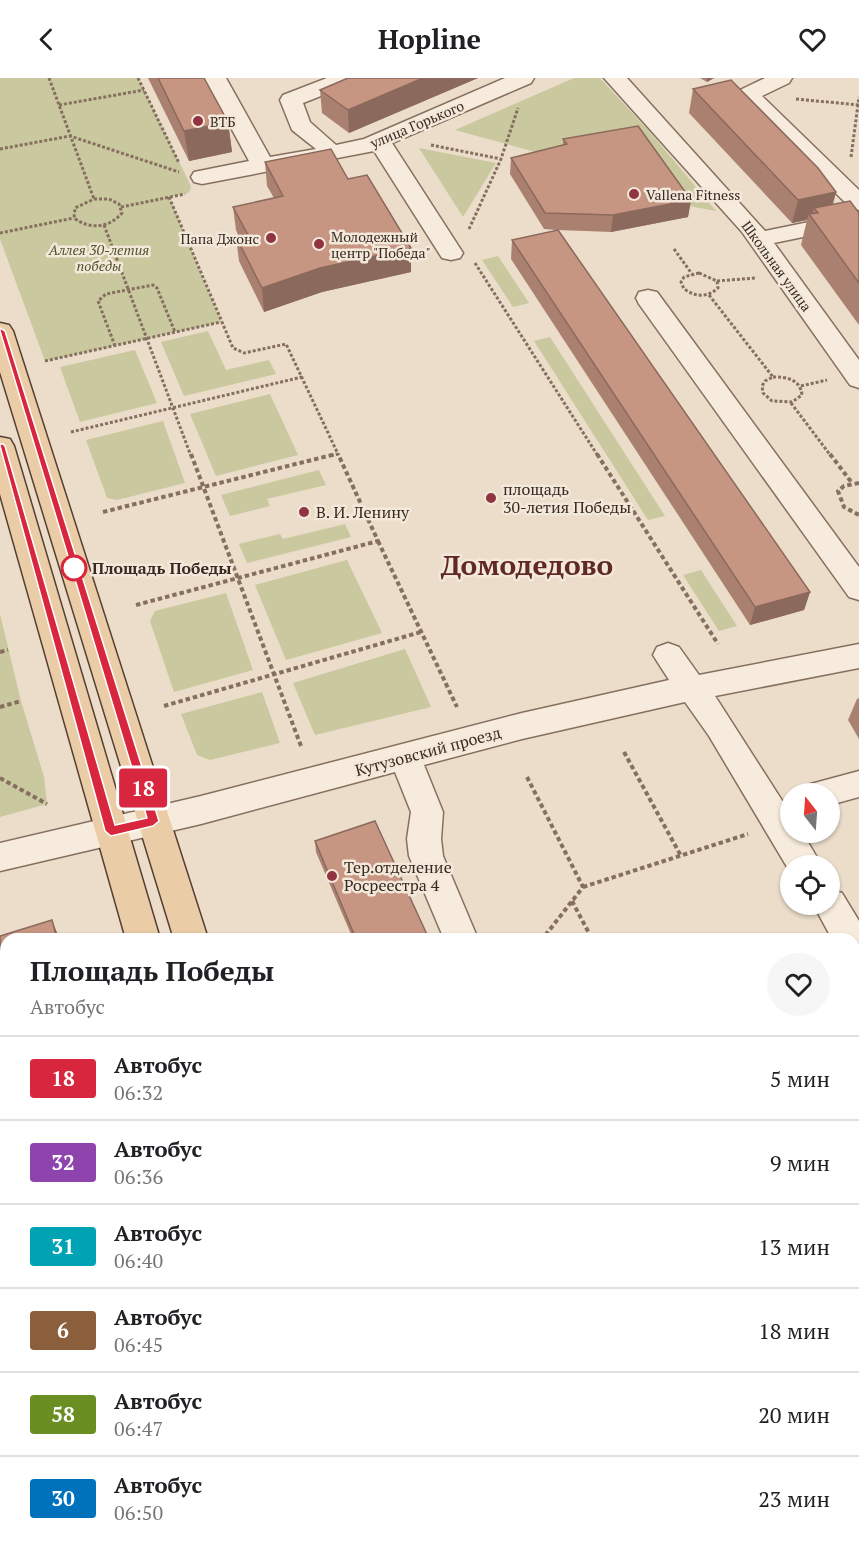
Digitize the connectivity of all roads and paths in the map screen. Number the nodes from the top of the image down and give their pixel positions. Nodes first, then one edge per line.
1 (49, 78) edge
2 (138, 78) edge
3 (215, 78) edge
4 (346, 78) edge
5 (615, 78) edge
6 (781, 78) edge
7 (522, 88) edge
8 (144, 90) junction
9 (748, 95) junction
10 (859, 97) edge
11 (59, 105) junction
12 (859, 105) edge
13 (70, 136) junction
14 (385, 140) junction
15 (0, 148) edge
16 (330, 154) junction
17 (501, 159) junction
18 (263, 166) junction
19 (202, 177) joint
20 (169, 197) junction
21 (852, 197) edge
22 (94, 199) junction
23 (121, 207) junction
24 (74, 218) junction
25 (859, 219) edge
26 (104, 225) junction
27 (0, 233) edge
28 (469, 233) dead end
29 (759, 239) junction
30 (674, 249) dead end
31 (451, 253) dead end
32 (477, 257) dead end
33 (692, 274) junction
34 (128, 289) junction
35 (709, 295) junction
36 (648, 298) dead end
37 (221, 322) junction
38 (0, 331) edge
39 (175, 332) junction
40 (146, 339) junction
41 (115, 346) junction
42 (45, 361) dead end
43 (302, 377) junction
44 (773, 377) junction
45 (859, 379) edge
46 (791, 403) junction
47 (173, 408) junction
48 (71, 432) dead end
49 (0, 446) edge
50 (338, 454) junction
51 (852, 483) junction
52 (859, 483) edge
53 (204, 487) junction
54 (103, 512) dead end
55 (859, 515) edge
56 (378, 542) junction
57 (237, 578) junction
58 (859, 589) edge
59 (136, 604) dead end
60 (421, 632) junction
61 (718, 644) dead end
62 (8, 650) dead end
63 (0, 652) edge
64 (668, 656) dead end
65 (859, 656) edge
66 (274, 675) junction
67 (692, 688) junction
68 (21, 701) dead end
69 (164, 706) dead end
70 (0, 707) edge
71 (457, 707) dead end
72 (301, 746) dead end
73 (624, 752) dead end
74 (404, 756) junction
75 (528, 777) dead end
76 (0, 778) edge
77 (47, 804) dead end
78 (779, 810) edge
79 (153, 821) junction
80 (111, 831) junction
81 (800, 855) edge
82 (681, 856) junction
83 (0, 857) edge
84 (583, 887) junction
85 (572, 901) junction
86 (837, 915) edge
87 (141, 933) edge
88 (189, 933) edge
89 (458, 933) edge
90 (548, 933) edge
91 (589, 933) edge
92 (847, 933) edge

1 - 11 path
2 - 8 path
3 - 18 street
4 - 16 street
5 - 29 street, Школьная улица
6 - 9 street
7 - 14 street, улица Горького
7 - 17 path
8 - 11 path
8 - 13 path
9 - 12 path
9 - 21 street
10 - 12 path
11 - 13 path
12 - 21 path
13 - 15 path
13 - 22 path
14 - 16 street, улица Горького
14 - 17 path
14 - 31 street
16 - 18 street, улица Горького
17 - 28 path
18 - 19 street, улица Горького
19 - 20 path
20 - 23 path
20 - 37 path
22 - 23 path
22 - 24 path
23 - 26 path
24 - 26 path
24 - 27 path
25 - 29 street
26 - 34 path
29 - 45 street, Школьная улица
30 - 33 path
32 - 61 path
33 - 35 path
33 - 35 path
34 - 39 path
34 - 40 path
34 - 41 path
35 - 44 path
36 - 58 street
37 - 39 path
37 - 43 path
38 - 79 main road
39 - 40 path
40 - 41 path
40 - 47 path
41 - 42 path
43 - 47 path
43 - 50 path
44 - 46 path
44 - 46 path
46 - 51 path
47 - 48 path
47 - 53 path
49 - 80 main road
50 - 53 path
50 - 56 path
51 - 52 path
51 - 55 path
53 - 54 path
53 - 57 path
56 - 57 path
56 - 60 path
57 - 59 path
57 - 66 path
60 - 66 path
60 - 71 path
62 - 63 path
64 - 67 street
65 - 67 street, Кутузовский проезд
66 - 69 path
66 - 72 path
67 - 74 street, Кутузовский проезд
67 - 78 street
68 - 70 path
73 - 82 path
74 - 79 street, Кутузовский проезд
74 - 89 street
75 - 84 path
76 - 77 path
78 - 81 street
78 - 82 path
79 - 80 street, Кутузовский проезд
79 - 88 main road
80 - 83 street, Кутузовский проезд
80 - 87 main road
82 - 84 path
84 - 85 path
85 - 90 path
85 - 91 path
86 - 92 street

